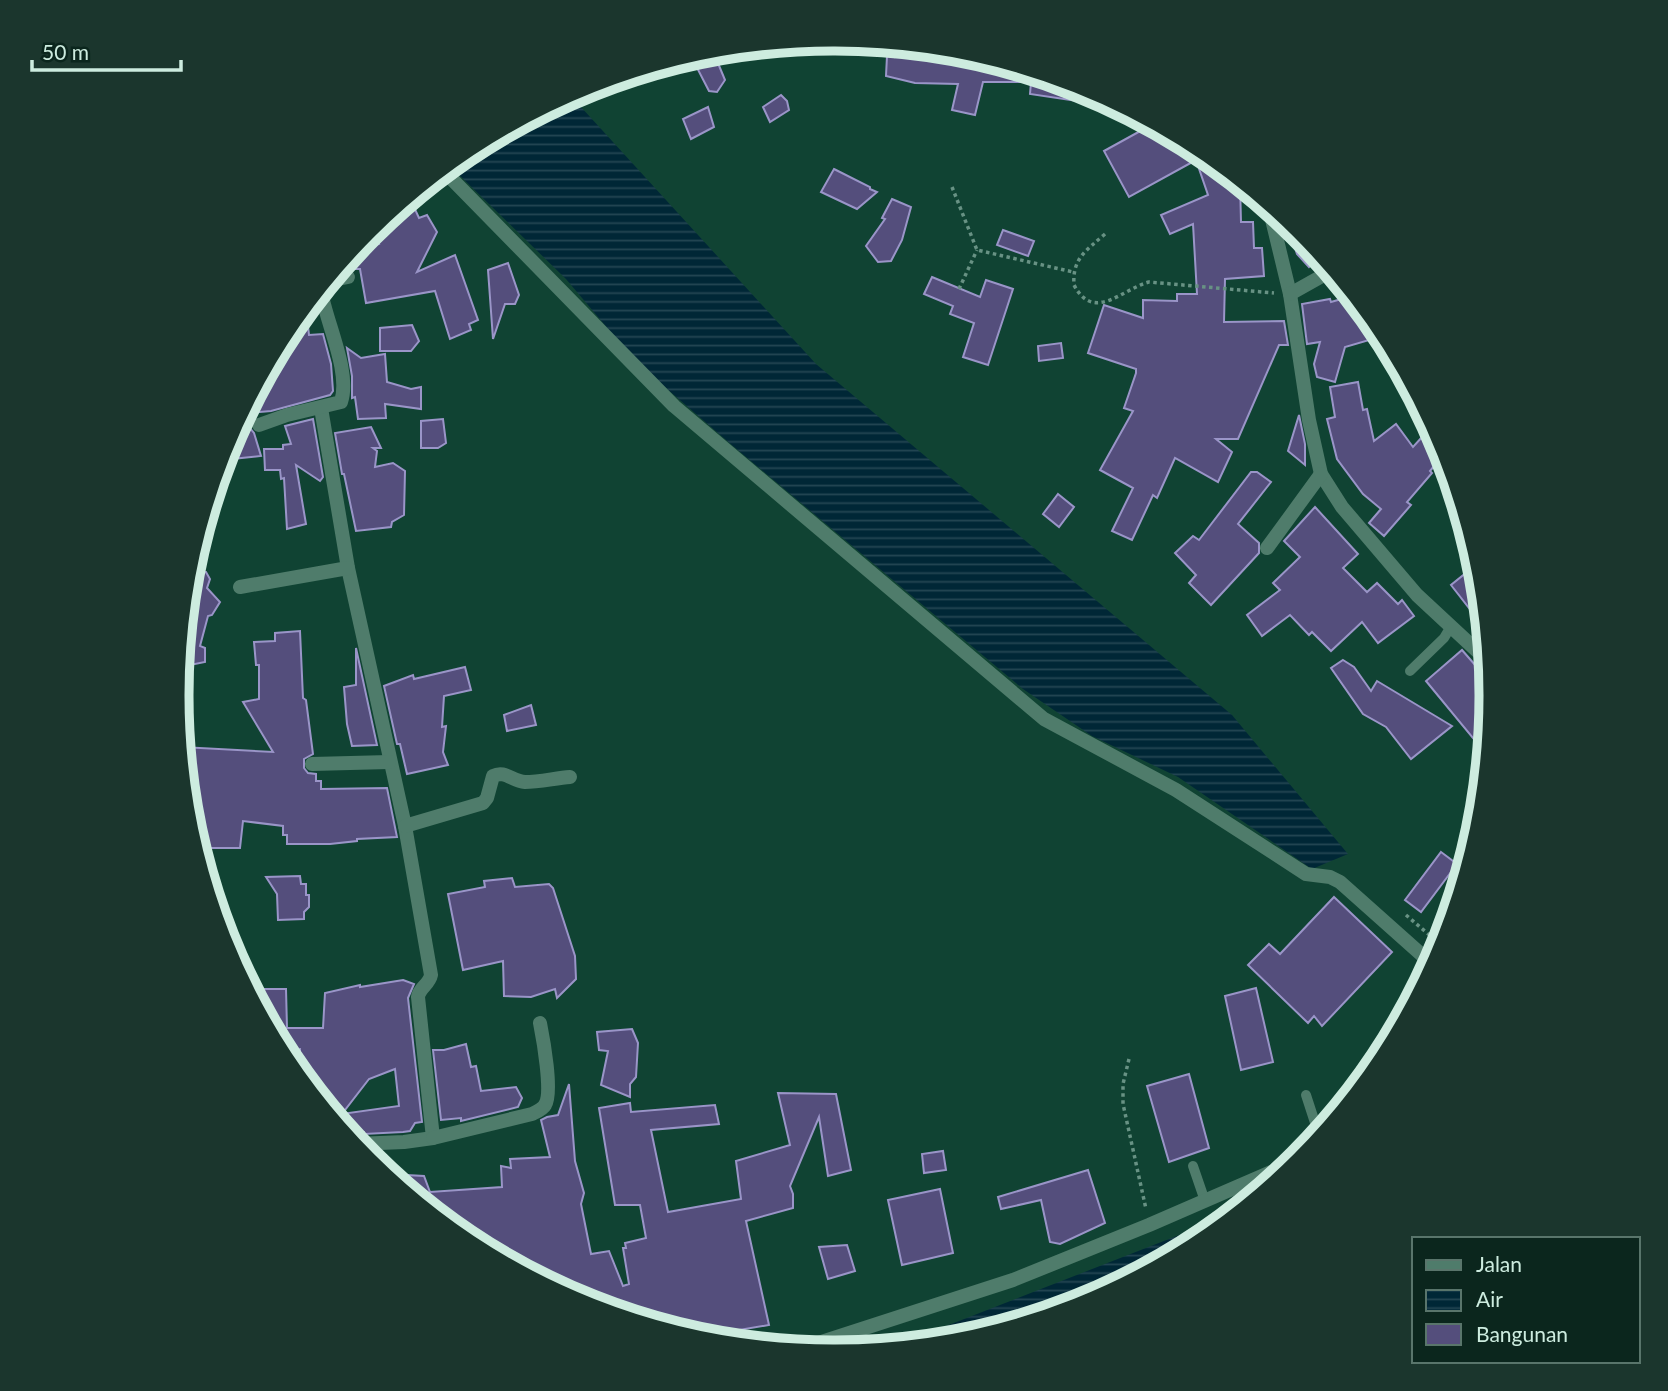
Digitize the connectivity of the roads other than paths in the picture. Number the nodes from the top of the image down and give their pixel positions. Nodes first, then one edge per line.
1 (451, 178) edge
2 (1273, 224) edge
3 (1323, 275) edge
4 (348, 277) dead end
5 (342, 278) edge
6 (1290, 294) junction
7 (324, 301) edge
8 (321, 408) junction
9 (259, 425) dead end
10 (1321, 474) junction
11 (1267, 548) dead end
12 (348, 568) junction
13 (240, 587) dead end
14 (1450, 628) junction
15 (1476, 648) edge
16 (1410, 671) dead end
17 (390, 762) junction
18 (312, 764) dead end
19 (570, 777) dead end
20 (405, 826) junction
21 (1423, 956) edge
22 (540, 1023) dead end
23 (1306, 1095) dead end
24 (1316, 1125) edge
25 (433, 1138) junction
26 (371, 1143) edge
27 (1193, 1167) dead end
28 (1264, 1175) edge
29 (1205, 1201) junction
30 (828, 1340) edge

1 - 21 street
2 - 6 street
3 - 6 street
4 - 5 street
6 - 10 street
7 - 8 street
8 - 9 street
8 - 12 street
10 - 11 street
10 - 14 street
12 - 13 street
12 - 17 street
14 - 15 street
14 - 16 lane
17 - 18 street
17 - 20 street
19 - 20 street
20 - 25 street
22 - 25 street
23 - 24 lane
25 - 26 street
27 - 29 lane
28 - 29 street
29 - 30 street

